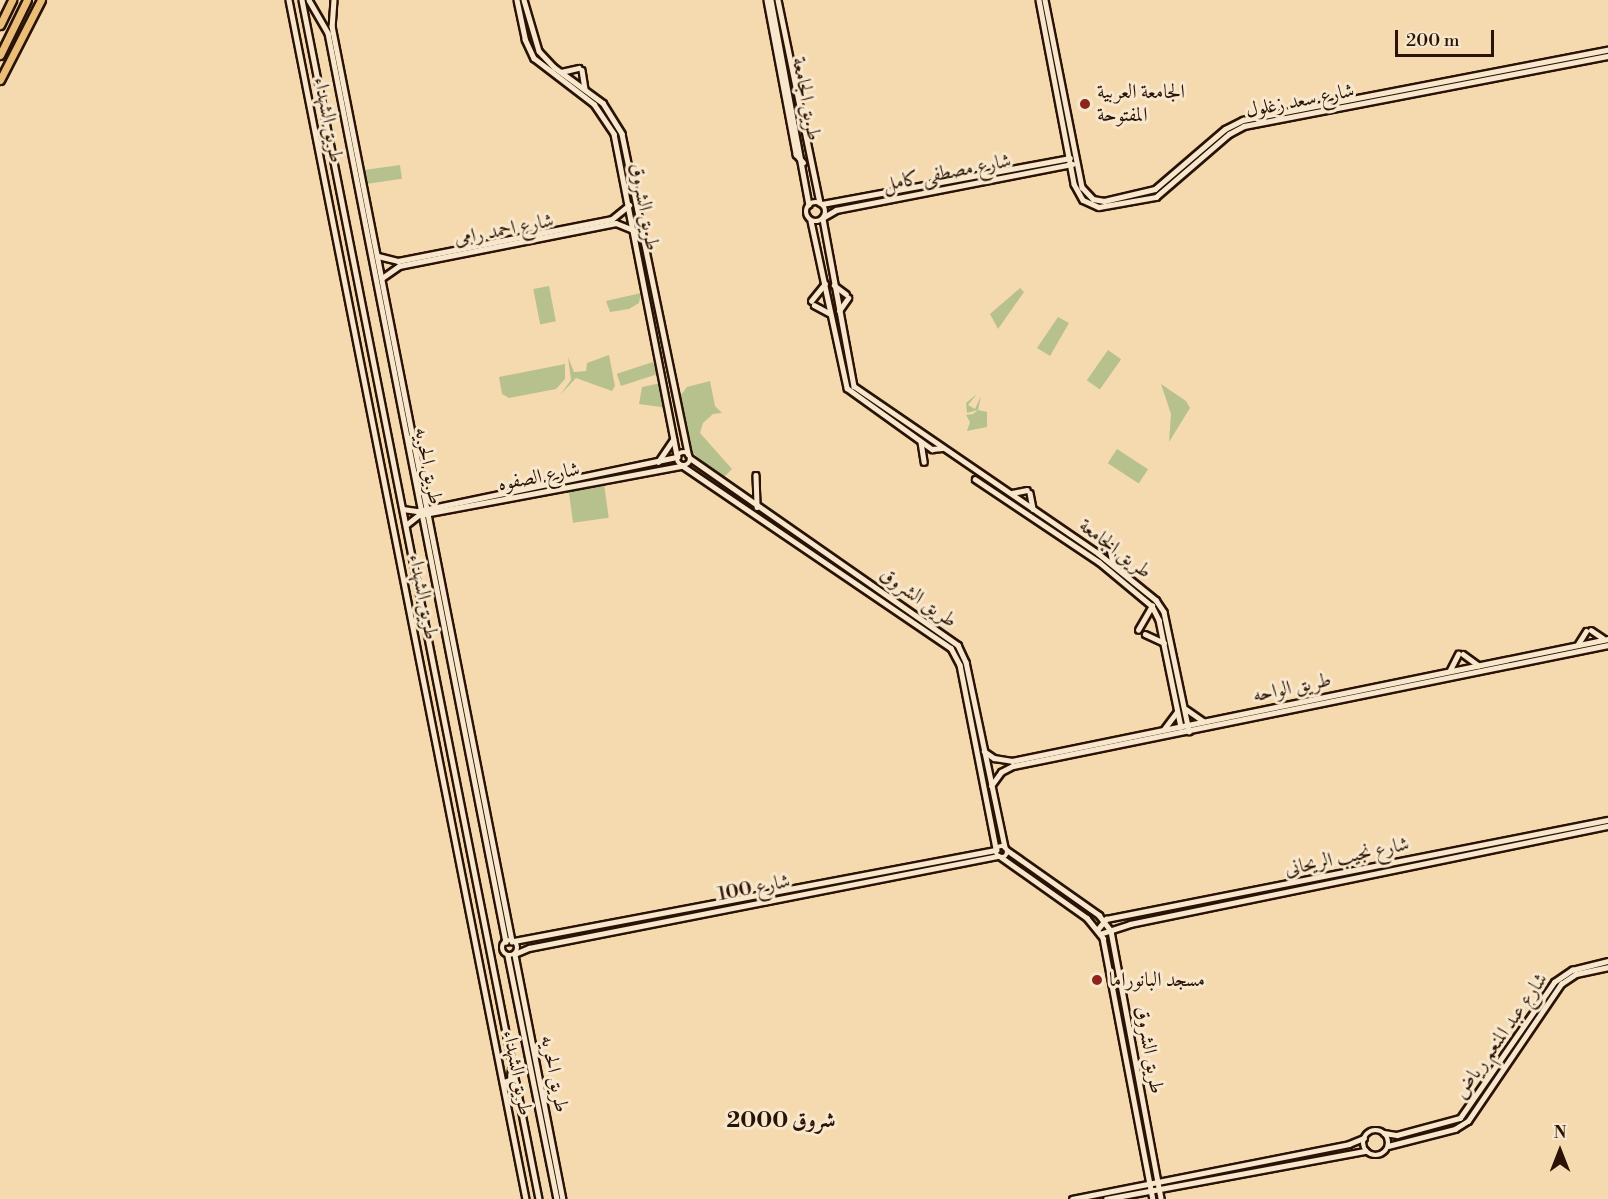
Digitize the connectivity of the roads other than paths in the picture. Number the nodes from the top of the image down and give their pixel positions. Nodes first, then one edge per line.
1 (12, 0) edge
2 (27, 0) edge
3 (41, 0) edge
4 (289, 0) edge
5 (302, 0) edge
6 (309, 0) edge
7 (334, 0) edge
8 (517, 0) edge
9 (524, 0) edge
10 (769, 0) edge
11 (778, 0) edge
12 (1039, 0) edge
13 (1045, 0) edge
14 (331, 12) junction
15 (318, 18) junction
16 (0, 25) edge
17 (308, 27) junction
18 (295, 30) junction
19 (312, 48) junction
20 (1608, 50) edge
21 (299, 51) junction
22 (0, 55) edge
23 (1608, 56) edge
24 (791, 65) junction
25 (784, 67) junction
26 (561, 72) junction
27 (1510, 72) junction
28 (0, 80) edge
29 (585, 89) junction
30 (1073, 157) junction
31 (1063, 159) junction
32 (803, 162) junction
33 (1077, 163) junction
34 (1071, 164) junction
35 (1064, 166) junction
36 (1180, 168) junction
37 (1185, 173) junction
38 (1171, 176) junction
39 (1174, 182) junction
40 (821, 204) junction
41 (629, 205) junction
42 (809, 205) junction
43 (824, 218) junction
44 (811, 221) junction
45 (634, 232) junction
46 (376, 245) junction
47 (370, 246) junction
48 (482, 247) junction
49 (462, 251) junction
50 (378, 256) junction
51 (382, 278) junction
52 (832, 283) junction
53 (825, 284) junction
54 (656, 307) junction
55 (649, 308) junction
56 (838, 314) junction
57 (831, 315) junction
58 (673, 434) junction
59 (921, 442) junction
60 (942, 448) junction
61 (677, 456) junction
62 (689, 456) junction
63 (924, 462) dead end
64 (656, 464) junction
65 (682, 466) junction
66 (756, 475) dead end
67 (975, 479) dead end
68 (528, 492) junction
69 (1009, 493) junction
70 (757, 507) junction
71 (403, 509) junction
72 (1033, 509) junction
73 (425, 512) junction
74 (406, 525) junction
75 (1110, 547) dead end
76 (1113, 564) junction
77 (843, 565) junction
78 (839, 570) junction
79 (851, 570) junction
80 (846, 575) junction
81 (1152, 606) junction
82 (1138, 630) dead end
83 (1145, 634) dead end
84 (1607, 639) edge
85 (1164, 643) junction
86 (1577, 645) junction
87 (1608, 645) edge
88 (1478, 665) junction
89 (1449, 671) junction
90 (1184, 708) junction
91 (1178, 709) junction
92 (1203, 722) junction
93 (1188, 728) junction
94 (1181, 729) junction
95 (1163, 730) junction
96 (448, 737) junction
97 (436, 740) junction
98 (1115, 742) junction
99 (984, 751) junction
100 (1018, 763) junction
101 (453, 766) junction
102 (442, 768) junction
103 (991, 786) junction
104 (1608, 820) edge
105 (1608, 826) edge
106 (1508, 840) junction
107 (1509, 846) junction
108 (1006, 848) junction
109 (998, 853) junction
110 (1370, 868) junction
111 (1372, 875) junction
112 (1187, 905) junction
113 (1189, 912) junction
114 (1136, 916) junction
115 (661, 918) junction
116 (1104, 920) junction
117 (1138, 922) junction
118 (1111, 931) junction
119 (1099, 932) junction
120 (511, 941) junction
121 (489, 945) junction
122 (503, 950) junction
123 (516, 954) junction
124 (508, 956) junction
125 (492, 960) junction
126 (1608, 961) edge
127 (1608, 967) edge
128 (1123, 991) junction
129 (1115, 993) junction
130 (1513, 1043) junction
131 (1519, 1046) junction
132 (512, 1063) junction
133 (504, 1082) junction
134 (1384, 1133) junction
135 (1394, 1135) junction
136 (1364, 1138) junction
137 (1395, 1142) junction
138 (1355, 1143) junction
139 (1388, 1146) junction
140 (1357, 1150) junction
141 (1366, 1151) junction
142 (1252, 1167) junction
143 (1158, 1183) junction
144 (1150, 1185) junction
145 (1159, 1190) junction
146 (1151, 1191) junction
147 (1139, 1193) junction
148 (1088, 1198) edge
149 (526, 1199) edge
150 (538, 1199) edge
151 (557, 1199) edge
152 (563, 1199) edge
153 (1072, 1199) edge
154 (1106, 1199) edge
155 (1144, 1199) edge
156 (1153, 1199) edge
157 (1161, 1199) edge

1 - 16 highway
2 - 22 highway
3 - 28 highway
4 - 18 street, طريق الشهداء
5 - 17 street, طريق الشهداء
6 - 15 street, طريق الحريه
7 - 14 street, طريق الحريه
8 - 41 street, طريق الشروق
9 - 26 street, طريق الشروق
10 - 25 street, طريق الجامعة
10 - 32 street
11 - 24 street, طريق الجامعة
12 - 30 street, شارع سعد زغلول
13 - 30 street, شارع سعد زغلول
14 - 15 street
14 - 46 street, طريق الحريه
15 - 47 street, طريق الحريه
17 - 18 street
17 - 19 street, طريق الشهداء
18 - 21 street, طريق الشهداء
19 - 21 street
19 - 71 street, طريق الشهداء
20 - 27 street, شارع سعد زغلول
21 - 97 street, طريق الشهداء
23 - 27 street, شارع سعد زغلول
24 - 25 street
24 - 40 street, طريق الجامعة
25 - 32 street, طريق الجامعة
26 - 29 street, طريق الشروق
26 - 29 street
27 - 36 street, شارع سعد زغلول
27 - 37 street, شارع سعد زغلول
29 - 54 street, طريق الشروق
30 - 31 street, شارع مصطفى كامل
30 - 33 street, شارع سعد زغلول
30 - 34 street, شارع سعد زغلول
31 - 35 street
31 - 40 street, شارع مصطفى كامل
32 - 42 street, طريق الجامعة
33 - 34 street, شارع مصطفى كامل
33 - 38 street, شارع سعد زغلول
34 - 35 street, شارع مصطفى كامل
34 - 39 street, شارع سعد زغلول
35 - 43 street, شارع مصطفى كامل
36 - 37 street
36 - 38 street, شارع سعد زغلول
37 - 39 street, شارع سعد زغلول
38 - 39 street
40 - 42 street, شارع مصطفى كامل
40 - 43 street, طريق الجامعة
41 - 45 street, طريق الشروق
41 - 48 street, شارع احمد رامى
42 - 44 street, طريق الجامعة
43 - 44 street, شارع مصطفى كامل
43 - 52 street, طريق الجامعة
44 - 53 street, طريق الجامعة
45 - 48 street, شارع احمد رامى
45 - 55 street, طريق الشروق
46 - 47 street
46 - 50 street, طريق الحريه
47 - 73 street, طريق الحريه
48 - 49 street, شارع احمد رامى
49 - 50 street, شارع احمد رامى
49 - 51 street, شارع احمد رامى
50 - 51 street, طريق الحريه
51 - 73 street, طريق الحريه
52 - 56 street, طريق الجامعة
52 - 56 street
53 - 57 street, طريق الجامعة
53 - 57 street
54 - 55 street
54 - 62 street, طريق الشروق
55 - 58 street, طريق الشروق
56 - 60 street, طريق الجامعة
57 - 59 street, طريق الجامعة
58 - 61 street, طريق الشروق
58 - 64 street
59 - 60 street, طريق الجامعة
59 - 63 street
60 - 69 street, طريق الجامعة
61 - 62 street, شارع الصفوه
61 - 64 street, شارع الصفوه
61 - 65 street, طريق الشروق
62 - 65 street
62 - 70 street, طريق الشروق
64 - 68 street, شارع الصفوه
65 - 68 street, شارع الصفوه
65 - 78 street, طريق الشروق
66 - 70 street
67 - 81 street, طريق الجامعة
68 - 73 street, شارع الصفوه
69 - 72 street, طريق الجامعة
69 - 72 street
70 - 77 street, طريق الشروق
71 - 73 street, شارع الصفوه
71 - 74 street, طريق الشهداء
72 - 76 street, طريق الجامعة
73 - 74 street, شارع الصفوه
73 - 120 street, طريق الحريه
74 - 96 street, طريق الشهداء
75 - 76 street
76 - 90 street, طريق الجامعة
77 - 78 street
77 - 79 street, طريق الشروق
78 - 80 street, طريق الشروق
79 - 80 street
79 - 99 street, طريق الشروق
80 - 109 street, طريق الشروق
81 - 82 street
81 - 85 street, طريق الجامعة
83 - 85 street
84 - 86 street, طريق الواحه
84 - 86 street
85 - 91 street, طريق الجامعة
86 - 88 street, طريق الواحه
87 - 93 street, طريق الواحه
88 - 89 street, طريق الواحه
88 - 89 street
89 - 92 street, طريق الواحه
90 - 92 street
90 - 93 street, طريق الجامعة
91 - 94 street, طريق الجامعة
91 - 95 street
92 - 93 street, طريق الواحه
93 - 94 street, طريق الواحه
94 - 95 street, طريق الواحه
94 - 98 street, طريق الواحه
95 - 98 street, طريق الواحه
96 - 97 street
96 - 101 street, طريق الشهداء
97 - 102 street, طريق الشهداء
98 - 100 street, طريق الواحه
99 - 100 street, طريق الواحه
99 - 103 street, طريق الشروق
100 - 103 street, طريق الواحه
101 - 102 street
101 - 121 street, طريق الشهداء
102 - 133 street, طريق الشهداء
103 - 108 street, طريق الشروق
104 - 106 street, شارع نجيب الريحانى
105 - 107 street, شارع نجيب الريحانى
106 - 107 street
106 - 110 street, شارع نجيب الريحانى
107 - 111 street, شارع نجيب الريحانى
108 - 109 street
108 - 109 street, شارع 100
108 - 116 street, طريق الشروق
109 - 115 street, شارع 100
109 - 119 street
110 - 111 street
110 - 112 street, شارع نجيب الريحانى
111 - 113 street, شارع نجيب الريحانى
112 - 113 street
112 - 114 street, شارع نجيب الريحانى
113 - 117 street, شارع نجيب الريحانى
114 - 116 street, شارع نجيب الريحانى
114 - 117 street
115 - 120 street, شارع 100
115 - 123 street, شارع 100
116 - 118 street, طريق الشروق
116 - 119 street
117 - 118 street, شارع نجيب الريحانى
118 - 119 street, شارع نجيب الريحانى
118 - 128 street, طريق الشروق
119 - 129 street, طريق الشروق
120 - 122 street
120 - 123 street, طريق الحريه
121 - 122 street
121 - 125 street, طريق الشهداء
122 - 124 street
122 - 125 street
123 - 124 street, شارع 100
123 - 152 street, طريق الحريه
124 - 151 street, طريق الحريه
125 - 132 street, طريق الشهداء
126 - 130 street, شارع عبد المنعم رياض
127 - 131 street, شارع عبد المنعم رياض
128 - 129 street
128 - 143 street, طريق الشروق
129 - 144 street, طريق الشروق
130 - 131 street
130 - 135 street, شارع عبد المنعم رياض
131 - 137 street, شارع عبد المنعم رياض
132 - 133 street
132 - 150 street, طريق الشهداء
133 - 149 street, طريق الشهداء
134 - 135 street, شارع عبد المنعم رياض
134 - 136 street
134 - 139 street
135 - 137 street
136 - 138 street
136 - 141 street
137 - 139 street, شارع عبد المنعم رياض
138 - 140 street
138 - 142 street
139 - 141 street
140 - 141 street
140 - 142 street
142 - 143 street
142 - 145 street
143 - 144 street
143 - 145 street, طريق الشروق
144 - 146 street, طريق الشروق
144 - 148 street
145 - 146 street
145 - 157 street, طريق الشروق
146 - 147 street
146 - 156 street, طريق الشروق
147 - 154 street
147 - 155 street
148 - 153 street

